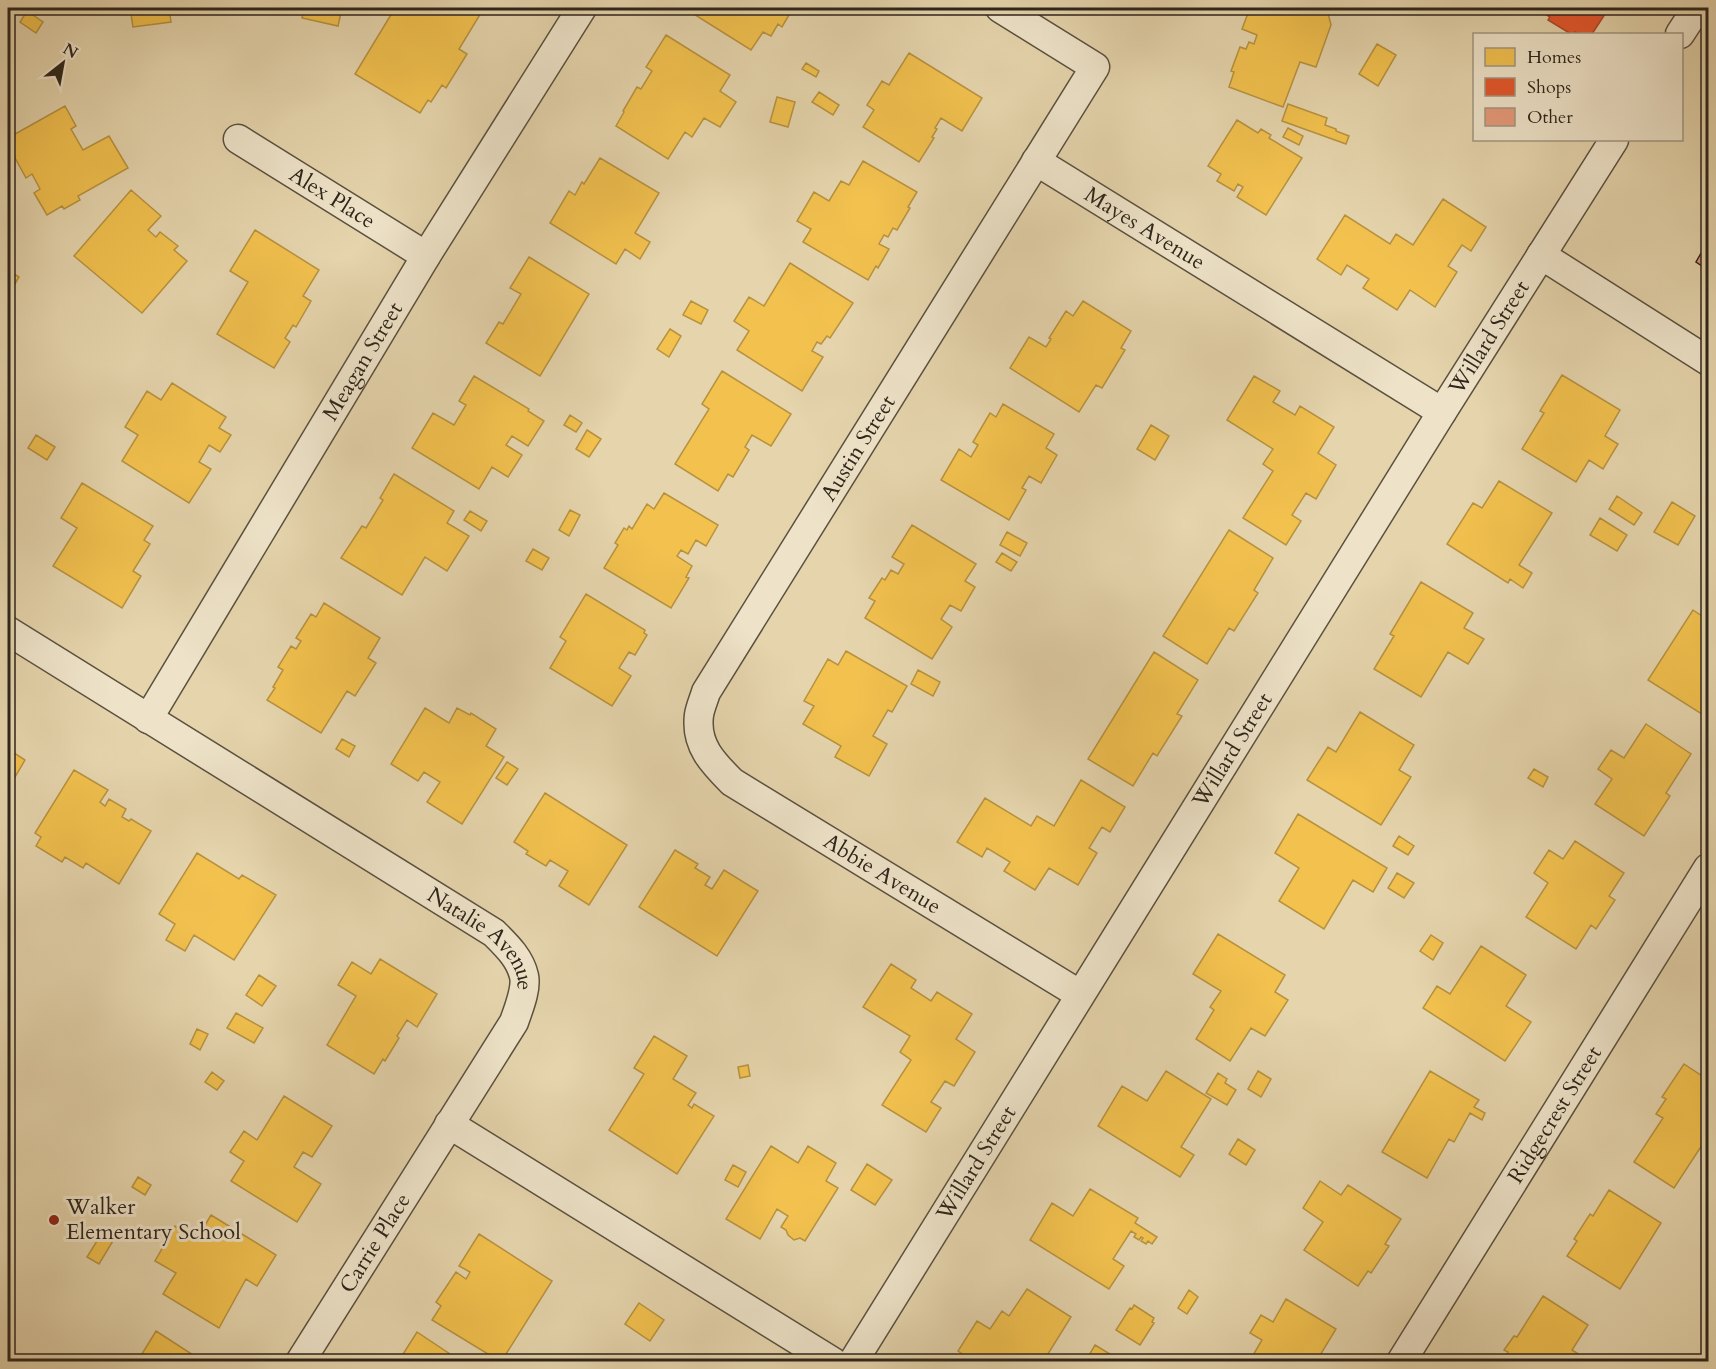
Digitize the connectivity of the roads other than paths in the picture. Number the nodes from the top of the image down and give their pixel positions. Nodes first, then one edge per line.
1 (582, 8) edge
2 (1000, 8) edge
3 (1697, 8) edge
4 (1681, 33) edge
5 (238, 139) dead end
6 (1613, 141) edge
7 (1036, 161) junction
8 (1541, 255) junction
9 (426, 256) junction
10 (1708, 361) edge
11 (1442, 412) junction
12 (8, 632) edge
13 (148, 719) junction
14 (700, 741) joint
15 (1708, 868) edge
16 (1079, 994) junction
17 (450, 1124) junction
18 (300, 1362) edge
19 (834, 1362) edge
20 (853, 1362) edge
21 (1401, 1362) edge

1 - 9 street, Meagan Street
2 - 7 street
3 - 4 street
5 - 9 street, Alex Place
6 - 8 street, Willard Street
7 - 11 street, Mayes Avenue
7 - 14 street, Austin Street
8 - 10 street
8 - 11 street, Willard Street
9 - 13 street, Meagan Street
11 - 16 street, Willard Street
12 - 13 street, Natalie Avenue
13 - 17 street, Natalie Avenue
14 - 16 street, Abbie Avenue
15 - 21 street, Ridgecrest Street
16 - 20 street, Willard Street
17 - 18 street, Carrie Place
17 - 19 street

